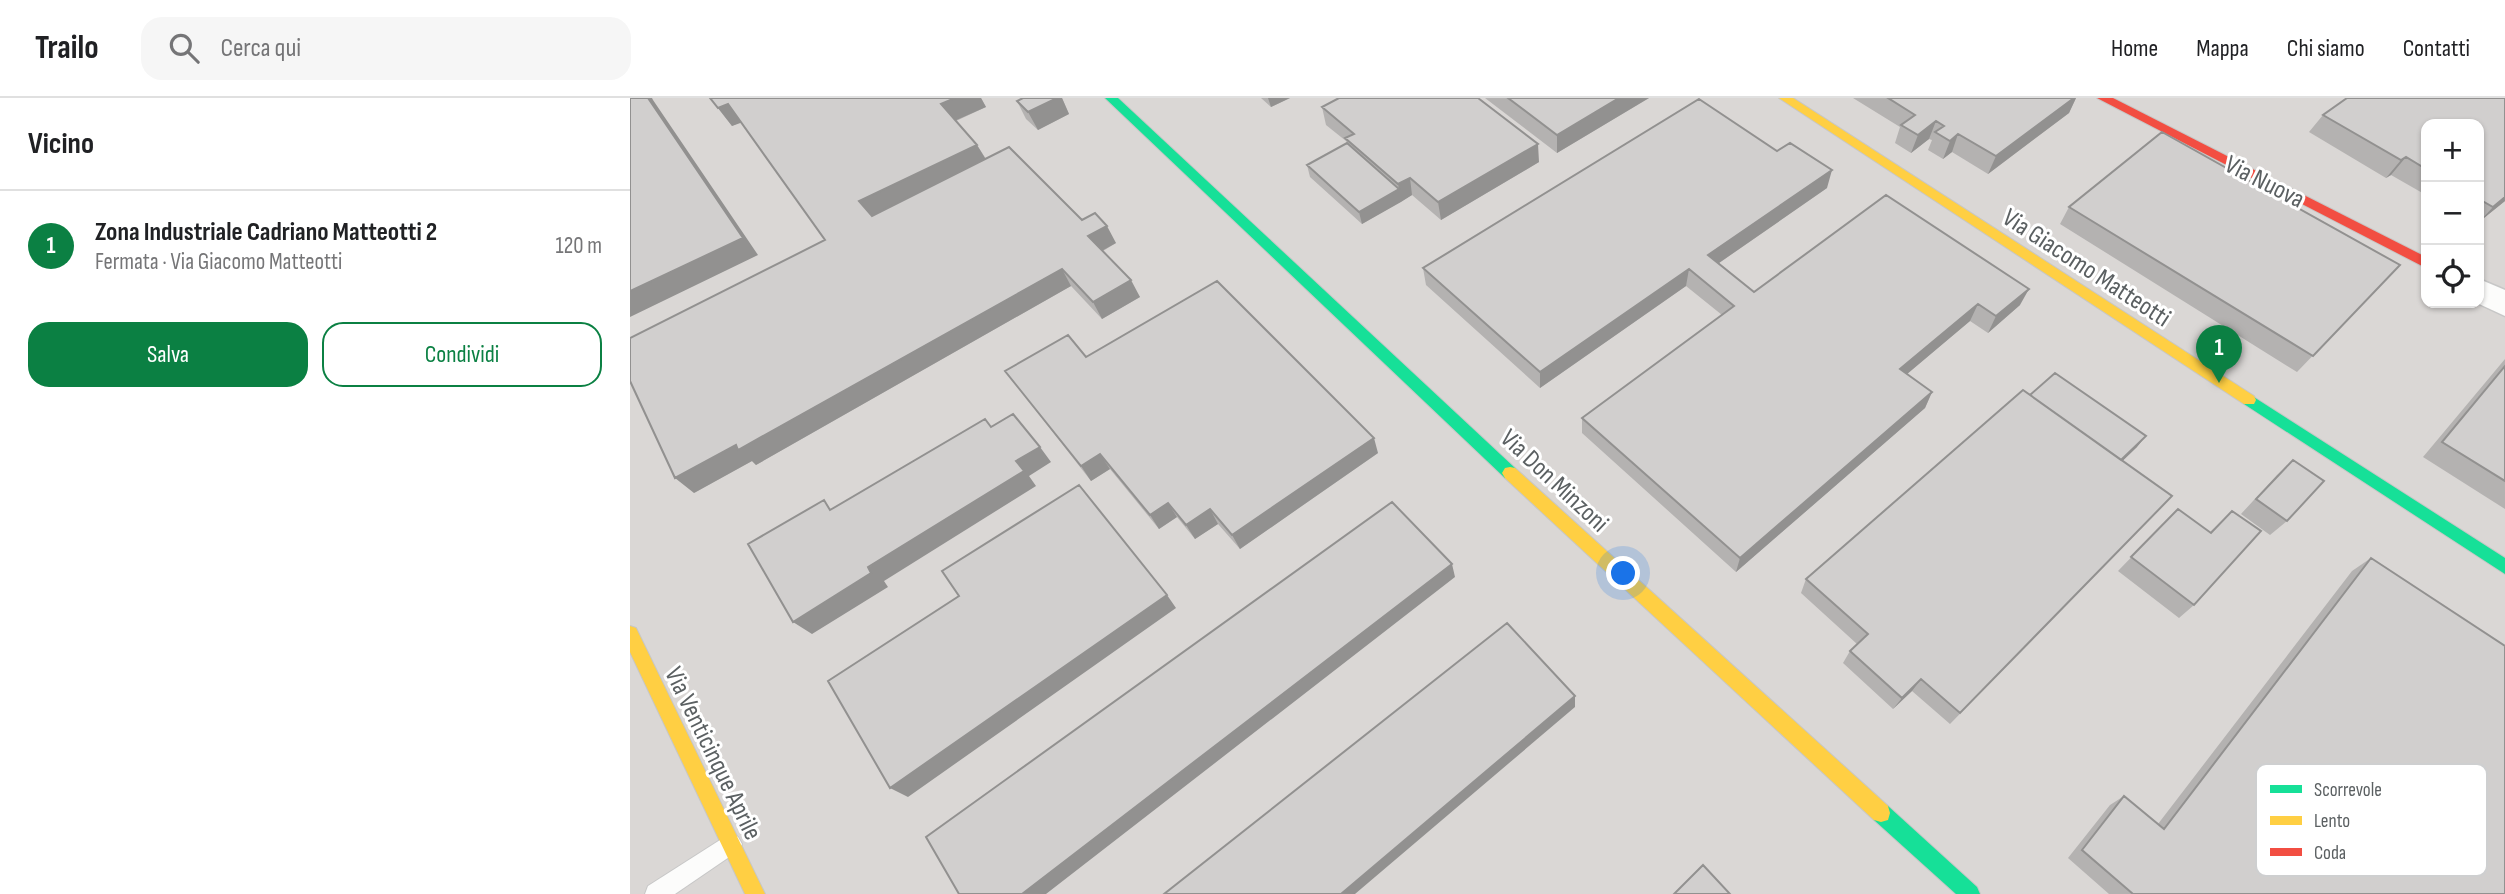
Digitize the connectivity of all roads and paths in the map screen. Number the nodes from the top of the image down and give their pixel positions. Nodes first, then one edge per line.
1 (1111, 98) edge
2 (1785, 98) edge
3 (2103, 98) edge
4 (2421, 260) edge
5 (2484, 293) edge
6 (2505, 304) edge
7 (2505, 567) edge
8 (631, 638) edge
9 (731, 844) junction
10 (656, 894) edge
11 (755, 894) edge
12 (1970, 894) edge

1 - 12 street, Via Don Minzoni
2 - 7 street, Via Giacomo Matteotti
3 - 4 street, Via Nuova
5 - 6 street
8 - 9 street, Via Venticinque Aprile
9 - 10 lane
9 - 11 street, Via Venticinque Aprile

